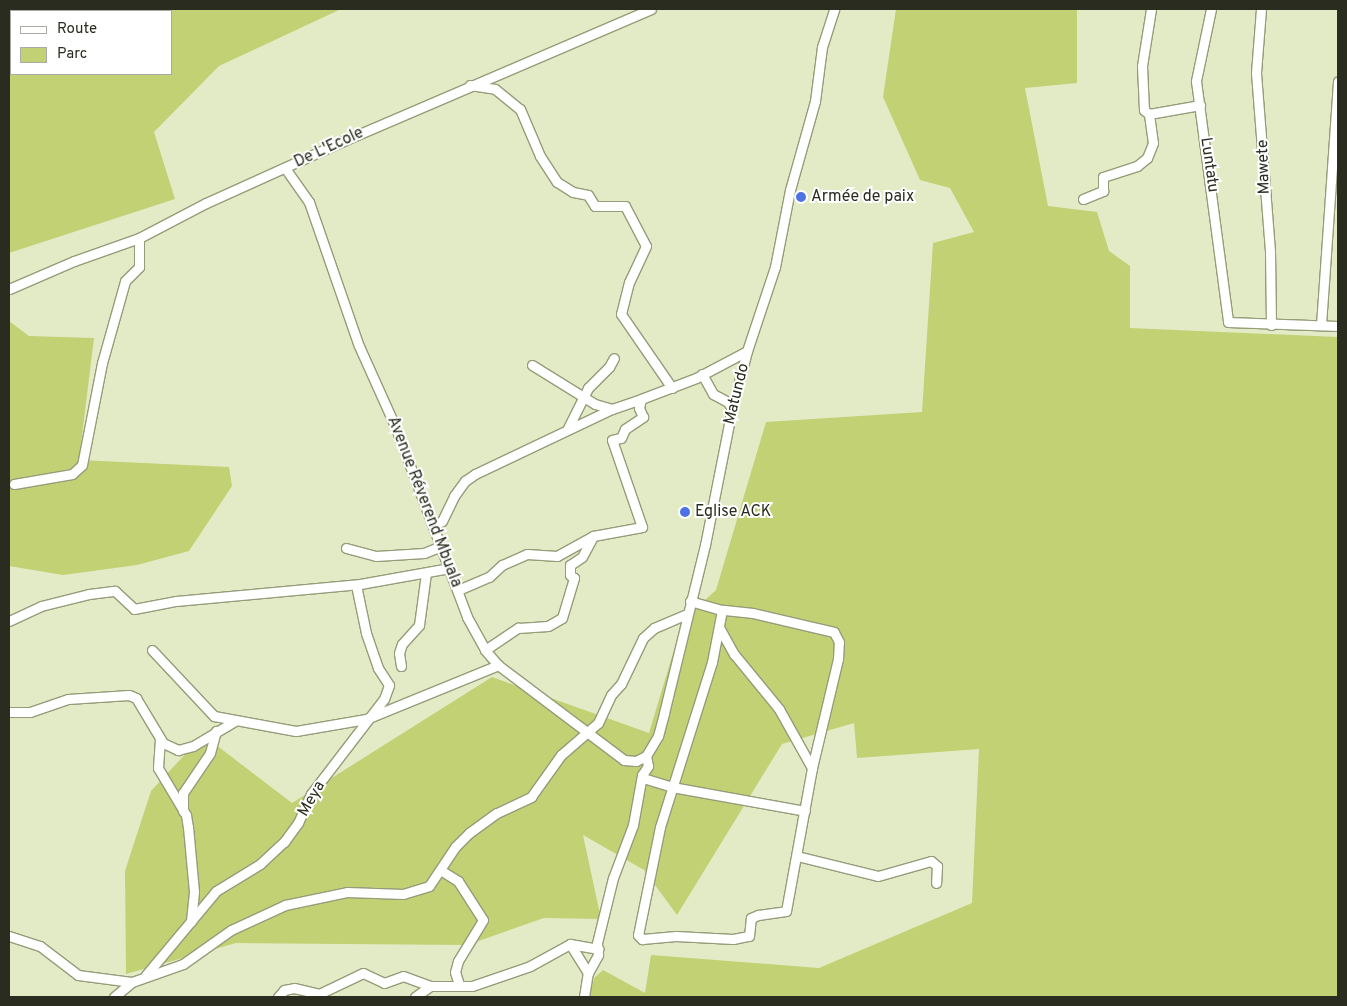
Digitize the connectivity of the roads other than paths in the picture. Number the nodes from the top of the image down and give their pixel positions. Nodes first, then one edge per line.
1 (651, 9) edge
2 (834, 9) edge
3 (1151, 9) edge
4 (1211, 9) edge
5 (1260, 9) edge
6 (1338, 82) edge
7 (468, 85) junction
8 (1200, 105) junction
9 (1149, 114) junction
10 (285, 168) junction
11 (1083, 199) dead end
12 (140, 238) junction
13 (9, 289) edge
14 (1272, 325) junction
15 (1321, 326) junction
16 (1338, 326) edge
17 (747, 351) junction
18 (614, 358) dead end
19 (532, 364) dead end
20 (702, 374) junction
21 (672, 388) junction
22 (584, 397) junction
23 (641, 399) junction
24 (612, 409) junction
25 (732, 409) junction
26 (568, 429) junction
27 (14, 484) dead end
28 (433, 526) junction
29 (593, 536) junction
30 (441, 546) junction
31 (346, 548) dead end
32 (450, 568) junction
33 (426, 573) junction
34 (356, 585) junction
35 (458, 590) junction
36 (690, 601) junction
37 (722, 610) junction
38 (687, 614) junction
39 (9, 621) edge
40 (720, 626) junction
41 (152, 650) dead end
42 (485, 650) junction
43 (498, 665) junction
44 (401, 666) dead end
45 (9, 712) edge
46 (366, 719) junction
47 (237, 720) junction
48 (216, 731) junction
49 (586, 733) junction
50 (160, 739) junction
51 (646, 756) junction
52 (630, 762) junction
53 (812, 768) junction
54 (642, 776) junction
55 (672, 787) junction
56 (805, 811) junction
57 (183, 812) junction
58 (798, 856) junction
59 (442, 871) junction
60 (936, 882) dead end
61 (192, 922) junction
62 (9, 936) edge
63 (570, 944) junction
64 (599, 949) junction
65 (588, 973) junction
66 (144, 977) junction
67 (132, 982) junction
68 (459, 984) junction
69 (430, 986) junction
70 (307, 995) edge
71 (114, 997) edge
72 (278, 997) edge
73 (415, 997) edge
74 (584, 997) edge

1 - 7 street, De L'Ecole
2 - 17 street, Matundo
3 - 9 street
4 - 8 street, Luntatu
5 - 14 street, Mawete
6 - 15 street
7 - 10 street, De L'Ecole
7 - 21 street
8 - 9 street
8 - 14 street, Luntatu
9 - 11 street
10 - 12 street, De L'Ecole
10 - 28 street, Avenue Réverend Mbuala
12 - 13 street, De L'Ecole
12 - 27 street
14 - 15 street
15 - 16 street
17 - 20 street
17 - 25 street, Matundo
18 - 22 street
19 - 22 street
20 - 21 street
20 - 25 street
21 - 23 street
22 - 24 street
22 - 26 street
23 - 24 street
23 - 29 street
24 - 26 street
25 - 36 street, Matundo
26 - 28 street
28 - 30 street, Avenue Réverend Mbuala
29 - 35 street
29 - 42 street
30 - 31 street
30 - 32 street, Avenue Réverend Mbuala
32 - 33 street
32 - 35 street, Avenue Réverend Mbuala
33 - 34 street
33 - 44 street
34 - 39 street
34 - 46 street, Meya
35 - 42 street, Avenue Réverend Mbuala
36 - 37 street
36 - 38 street, Matundo
37 - 40 street
37 - 53 street
38 - 49 street
38 - 51 street, Matundo
40 - 53 street
40 - 55 street
41 - 47 street
42 - 43 street, Avenue Réverend Mbuala
43 - 46 street
43 - 49 street, Avenue Réverend Mbuala
45 - 50 street
46 - 47 street
46 - 61 street, Meya
47 - 48 street
48 - 50 street
48 - 57 street
49 - 52 street, Avenue Réverend Mbuala
49 - 59 street
50 - 57 street
51 - 52 street
51 - 54 street, Matundo
52 - 54 street, Avenue Réverend Mbuala
53 - 56 street
54 - 55 street
54 - 64 street, Matundo
55 - 56 street
55 - 58 street
56 - 58 street
57 - 61 street
58 - 60 street
59 - 66 street
59 - 68 street
61 - 66 street, Meya
62 - 67 street
63 - 64 street
63 - 65 street
63 - 68 street
64 - 65 street, Matundo
65 - 74 street, Matundo
66 - 67 street
67 - 71 street
68 - 69 street
69 - 70 street
69 - 73 street
70 - 72 street

